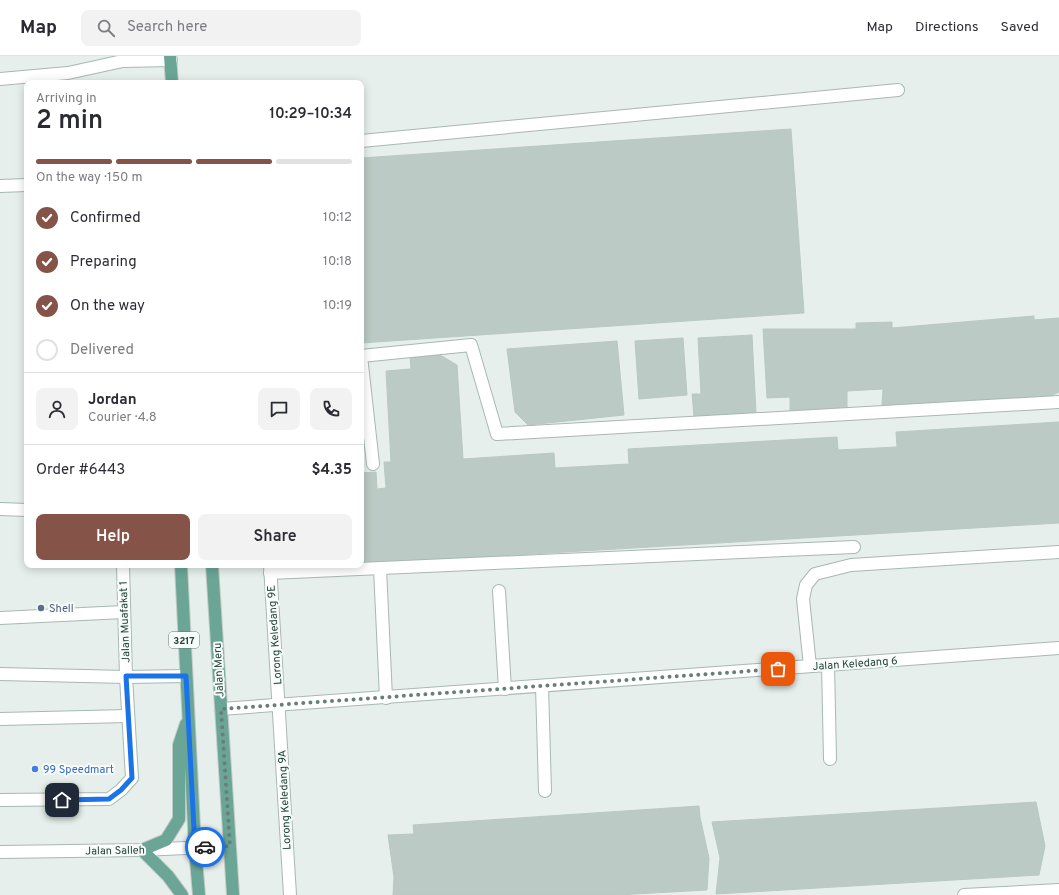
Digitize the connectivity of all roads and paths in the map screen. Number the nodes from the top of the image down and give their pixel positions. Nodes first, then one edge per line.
1 (170, 58) edge
2 (0, 80) edge
3 (172, 80) edge
4 (898, 90) dead end
5 (364, 141) edge
6 (24, 185) edge
7 (0, 186) edge
8 (364, 356) edge
9 (364, 383) edge
10 (1059, 402) edge
11 (373, 464) dead end
12 (0, 510) edge
13 (24, 510) edge
14 (854, 547) dead end
15 (1059, 552) edge
16 (123, 568) edge
17 (181, 568) edge
18 (212, 568) edge
19 (380, 568) junction
20 (270, 569) edge
21 (499, 591) dead end
22 (124, 612) junction
23 (0, 618) edge
24 (1059, 648) edge
25 (828, 665) junction
26 (810, 666) junction
27 (0, 674) edge
28 (126, 676) junction
29 (186, 676) junction
30 (542, 686) junction
31 (505, 689) junction
32 (386, 698) junction
33 (279, 706) junction
34 (221, 709) junction
35 (188, 715) junction
36 (128, 716) junction
37 (0, 719) edge
38 (830, 759) dead end
39 (545, 791) dead end
40 (0, 800) edge
41 (230, 846) junction
42 (195, 848) junction
43 (142, 850) junction
44 (0, 852) edge
45 (1059, 890) edge
46 (182, 895) edge
47 (199, 895) edge
48 (232, 895) edge
49 (290, 895) edge
50 (964, 895) edge

1 - 2 street
1 - 3 main road
4 - 5 street
6 - 7 street
8 - 10 street
9 - 11 street
12 - 13 street
14 - 19 street
15 - 26 street
16 - 22 street, Jalan Muafakat 1
17 - 29 main road, 3217
18 - 34 main road, Jalan Meru
19 - 20 street
19 - 32 street
20 - 33 street, Lorong Keledang 9E
21 - 31 street
22 - 23 street
22 - 28 street, Jalan Muafakat 1
24 - 25 street, Jalan Keledang 6
25 - 26 street, Jalan Keledang 6
25 - 38 street
26 - 30 street, Jalan Keledang 6
27 - 28 street
28 - 29 street
28 - 36 street, Jalan Muafakat 1
29 - 35 main road, 3217
30 - 31 street, Jalan Keledang 6
30 - 39 street
31 - 32 street, Jalan Keledang 6
32 - 33 street, Jalan Keledang 6
33 - 34 street, Jalan Keledang 6
33 - 49 street, Lorong Keledang 9A
34 - 41 main road, Jalan Meru
35 - 42 main road, 3217
35 - 43 main road
36 - 37 street
36 - 40 street, Jalan Muafakat 1
41 - 42 street, Jalan Salleh
41 - 48 main road, Jalan Meru
42 - 43 street, Jalan Salleh
42 - 47 main road, 3217
43 - 44 street, Jalan Salleh
43 - 46 main road
45 - 50 street

